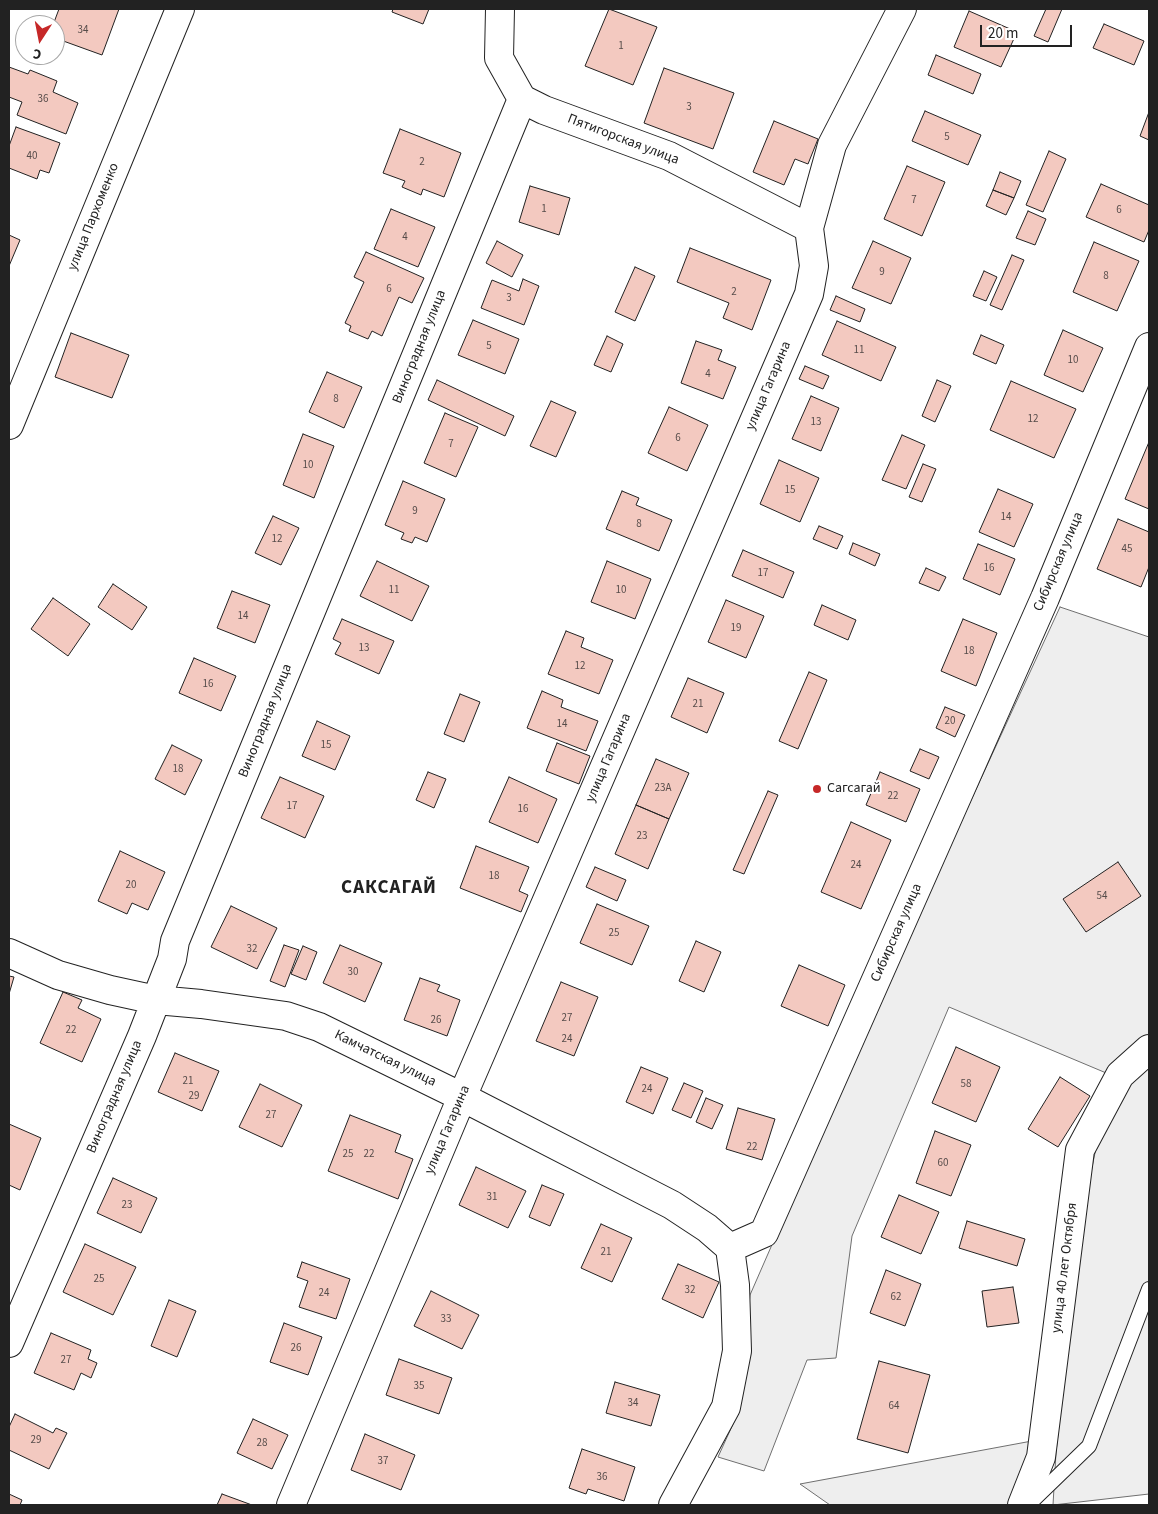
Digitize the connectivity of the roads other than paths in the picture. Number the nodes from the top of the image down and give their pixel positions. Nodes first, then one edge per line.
1 (180, 9) edge
2 (500, 9) edge
3 (902, 9) edge
4 (522, 99) junction
5 (809, 228) junction
6 (1149, 347) edge
7 (9, 425) edge
8 (9, 953) edge
9 (156, 1000) junction
10 (1149, 1049) edge
11 (462, 1097) junction
12 (730, 1248) junction
13 (1149, 1289) edge
14 (9, 1343) edge
15 (291, 1505) edge
16 (673, 1505) edge
17 (1022, 1505) edge
18 (1027, 1505) edge

1 - 7 street, улица Пархоменко
2 - 4 street
3 - 5 street, улица Гагарина
4 - 5 street, Пятигорская улица
4 - 9 street, Виноградная улица
5 - 11 street, улица Гагарина
6 - 12 street, Сибирская улица
8 - 9 street, Камчатская улица
9 - 11 street, Камчатская улица
9 - 14 street, Виноградная улица
10 - 17 street, улица 40 лет Октября
11 - 12 street, Камчатская улица
11 - 15 street, улица Гагарина
12 - 16 street
13 - 18 lane

